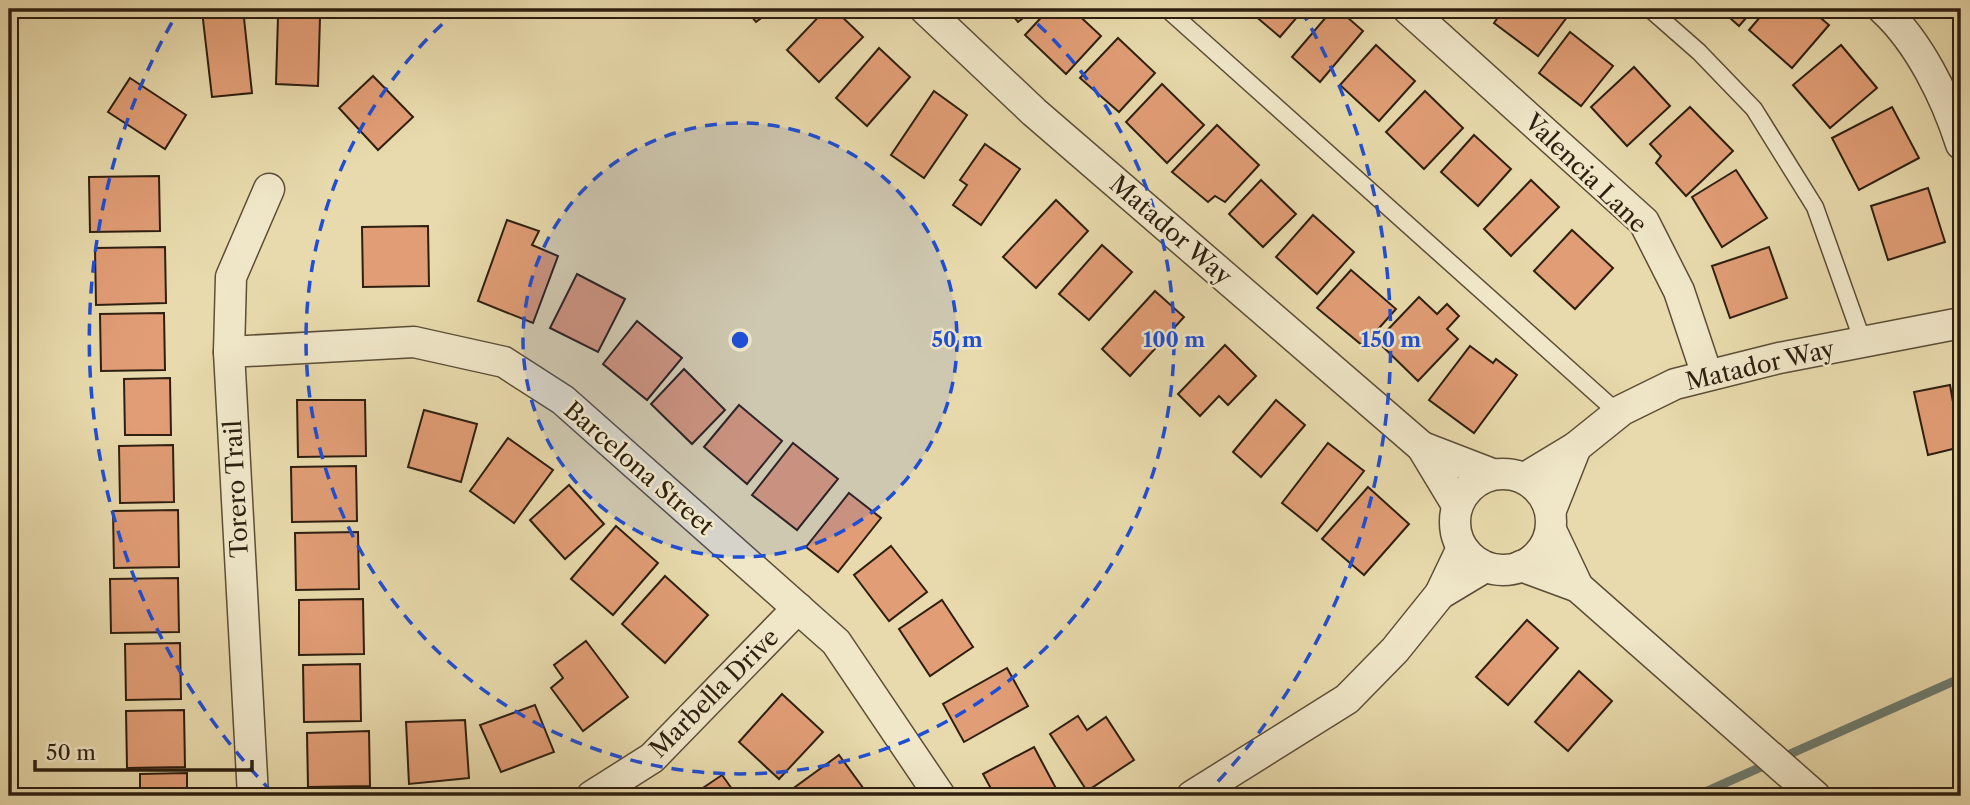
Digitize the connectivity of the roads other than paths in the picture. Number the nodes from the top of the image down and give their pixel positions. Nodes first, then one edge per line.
1 (925, 9) edge
2 (1167, 9) edge
3 (1408, 9) edge
4 (1650, 9) edge
5 (1883, 9) edge
6 (1961, 144) edge
7 (269, 189) dead end
8 (1961, 323) edge
9 (1863, 342) junction
10 (229, 352) junction
11 (1707, 375) junction
12 (1618, 412) junction
13 (1422, 447) junction
14 (1576, 447) junction
15 (1492, 474) junction
16 (1525, 478) junction
17 (1457, 505) junction
18 (1551, 520) junction
19 (1462, 548) junction
20 (1521, 566) junction
21 (1485, 567) junction
22 (1578, 587) junction
23 (1440, 594) junction
24 (798, 608) junction
25 (253, 796) edge
26 (592, 796) edge
27 (940, 796) edge
28 (1192, 796) edge
29 (1815, 796) edge

1 - 13 street, Matador Way
2 - 12 lane
3 - 11 street, Valencia Lane
4 - 9 lane
5 - 6 street
7 - 10 street, Torero Trail
8 - 9 street, Matador Way
9 - 11 street, Matador Way
10 - 24 street, Barcelona Street
10 - 25 street, Torero Trail
11 - 12 street, Matador Way
12 - 14 street, Matador Way
13 - 15 street, Matador Way
13 - 17 street, Matador Way
14 - 16 street, Matador Way
14 - 18 street, Matador Way
15 - 16 street
15 - 17 street
16 - 18 street
17 - 19 street
18 - 20 street
18 - 22 street
19 - 21 street
19 - 23 street
20 - 21 street
20 - 22 street
21 - 23 street
22 - 29 street
23 - 28 street
24 - 26 street, Marbella Drive
24 - 27 street, Barcelona Street

